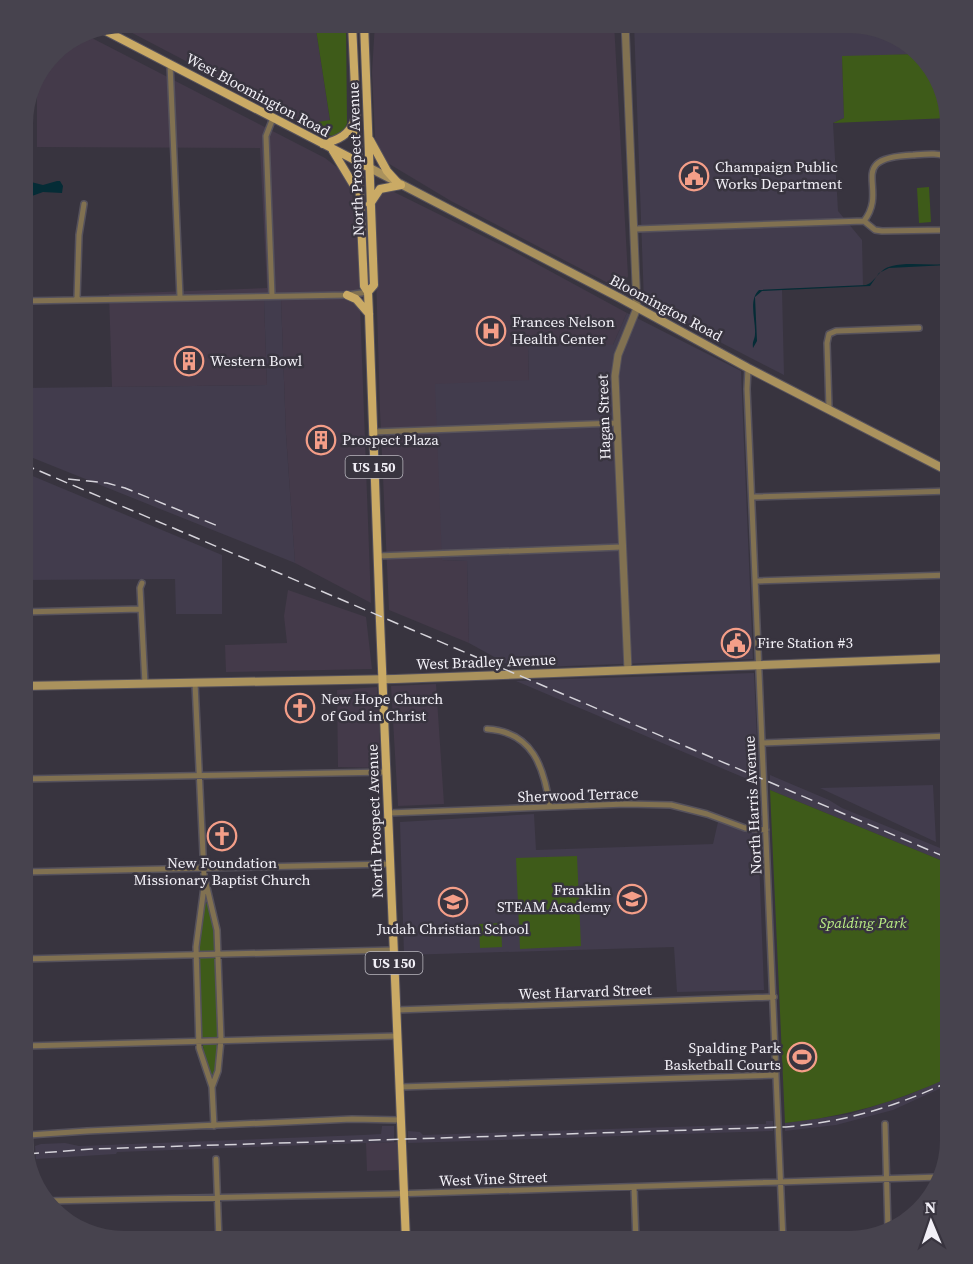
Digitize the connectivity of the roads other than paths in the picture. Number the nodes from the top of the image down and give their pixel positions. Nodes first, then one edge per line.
1 (353, 33) edge
2 (364, 33) edge
3 (626, 33) edge
4 (112, 34) edge
5 (170, 64) junction
6 (357, 116) junction
7 (273, 118) junction
8 (369, 137) junction
9 (323, 144) junction
10 (332, 149) junction
11 (940, 155) edge
12 (358, 162) junction
13 (368, 167) junction
14 (399, 184) junction
15 (358, 195) junction
16 (84, 204) dead end
17 (370, 204) junction
18 (864, 220) junction
19 (636, 229) junction
20 (940, 230) edge
21 (368, 292) junction
22 (347, 295) junction
23 (272, 296) junction
24 (180, 297) junction
25 (77, 299) junction
26 (33, 301) edge
27 (638, 308) junction
28 (369, 314) junction
29 (919, 328) dead end
30 (748, 368) junction
31 (829, 408) junction
32 (617, 423) junction
33 (373, 432) junction
34 (940, 466) edge
35 (940, 491) edge
36 (752, 497) junction
37 (622, 547) junction
38 (377, 556) junction
39 (940, 575) edge
40 (756, 580) junction
41 (142, 583) dead end
42 (141, 609) junction
43 (33, 612) edge
44 (940, 658) edge
45 (759, 665) junction
46 (628, 670) junction
47 (382, 680) junction
48 (195, 683) junction
49 (145, 684) junction
50 (33, 686) edge
51 (487, 729) dead end
52 (940, 736) edge
53 (762, 743) junction
54 (386, 772) junction
55 (199, 776) junction
56 (33, 779) edge
57 (550, 807) junction
58 (388, 813) junction
59 (766, 830) junction
60 (390, 864) junction
61 (203, 868) junction
62 (33, 872) edge
63 (205, 885) junction
64 (394, 950) junction
65 (218, 954) junction
66 (196, 955) junction
67 (33, 959) edge
68 (774, 997) junction
69 (396, 1010) junction
70 (398, 1036) junction
71 (221, 1040) junction
72 (199, 1041) junction
73 (33, 1046) edge
74 (776, 1075) junction
75 (212, 1087) junction
76 (400, 1087) junction
77 (401, 1120) junction
78 (885, 1124) dead end
79 (214, 1126) junction
80 (33, 1136) edge
81 (216, 1159) dead end
82 (932, 1177) edge
83 (886, 1179) junction
84 (781, 1183) junction
85 (634, 1187) junction
86 (404, 1194) junction
87 (218, 1198) junction
88 (58, 1202) edge
89 (888, 1222) edge
90 (219, 1231) edge
91 (406, 1231) edge
92 (636, 1231) edge
93 (783, 1231) edge

1 - 6 main road, North Prospect Avenue
2 - 8 main road, North Prospect Avenue
3 - 19 street, Hagan Street
4 - 5 main road, West Bloomington Road
5 - 7 main road, West Bloomington Road
5 - 24 street
6 - 9 main road
6 - 12 main road, North Prospect Avenue
7 - 9 main road, West Bloomington Road
7 - 23 street
8 - 13 main road, North Prospect Avenue
8 - 14 main road
9 - 10 main road, West Bloomington Road
10 - 12 main road, West Bloomington Road
10 - 15 main road
11 - 18 street
12 - 13 main road, West Bloomington Road
12 - 15 main road, North Prospect Avenue
13 - 14 main road, Bloomington Road
13 - 17 main road, North Prospect Avenue / US 150
14 - 17 main road
14 - 27 main road, Bloomington Road
15 - 21 main road, North Prospect Avenue / US 150
16 - 25 street
17 - 21 main road, North Prospect Avenue / US 150
18 - 19 street
18 - 20 street
19 - 27 street, Hagan Street
21 - 22 street
21 - 28 main road, North Prospect Avenue / US 150
22 - 23 street
22 - 28 main road
23 - 24 street
24 - 25 street
25 - 26 street
27 - 30 main road, Bloomington Road
27 - 32 street, Hagan Street
28 - 33 main road, North Prospect Avenue / US 150
29 - 31 street
30 - 31 main road, Bloomington Road
30 - 36 street, North Harris Avenue
31 - 34 main road, Bloomington Road
32 - 33 street
32 - 37 street, Hagan Street
33 - 38 main road, North Prospect Avenue / US 150
35 - 36 street
36 - 40 street, North Harris Avenue
37 - 38 street
37 - 46 street, Hagan Street
38 - 47 main road, North Prospect Avenue / US 150
39 - 40 street
40 - 45 street, North Harris Avenue
41 - 42 street
42 - 43 street
42 - 49 street
44 - 45 main road, West Bradley Avenue
45 - 46 main road, West Bradley Avenue
45 - 53 street, North Harris Avenue
46 - 47 main road, West Bradley Avenue
47 - 48 main road, West Bradley Avenue
47 - 54 main road, North Prospect Avenue / US 150
48 - 49 main road, West Bradley Avenue
48 - 55 street
49 - 50 main road, West Bradley Avenue
51 - 57 street
52 - 53 street
53 - 59 street, North Harris Avenue
54 - 55 street
54 - 58 main road, North Prospect Avenue / US 150
55 - 56 street
55 - 61 street
57 - 58 street, Sherwood Terrace
57 - 59 street, Sherwood Terrace
58 - 60 main road, North Prospect Avenue / US 150
59 - 68 street, North Harris Avenue
60 - 61 street
60 - 64 main road, North Prospect Avenue / US 150
61 - 62 street
61 - 63 street
63 - 65 street
63 - 66 street
64 - 65 street
64 - 69 main road, North Prospect Avenue / US 150
65 - 66 street
65 - 71 street
66 - 67 street
66 - 72 street
68 - 69 street, West Harvard Street
68 - 74 street, North Harris Avenue
69 - 70 main road, North Prospect Avenue / US 150
70 - 71 street
70 - 76 main road, North Prospect Avenue / US 150
71 - 72 street
71 - 75 street
72 - 73 street
72 - 75 street
74 - 76 street
74 - 84 street, North Harris Avenue
75 - 79 street
76 - 77 main road, North Prospect Avenue / US 150
77 - 79 street
77 - 86 main road, North Prospect Avenue / US 150
78 - 83 street
79 - 80 street
81 - 87 street
82 - 83 street, West Vine Street
83 - 84 street, West Vine Street
83 - 89 street
84 - 85 street, West Vine Street
84 - 93 street, North Harris Avenue
85 - 86 street, West Vine Street
85 - 92 street
86 - 87 street, West Vine Street
86 - 91 main road, North Prospect Avenue / US 150
87 - 88 street, West Vine Street
87 - 90 street

